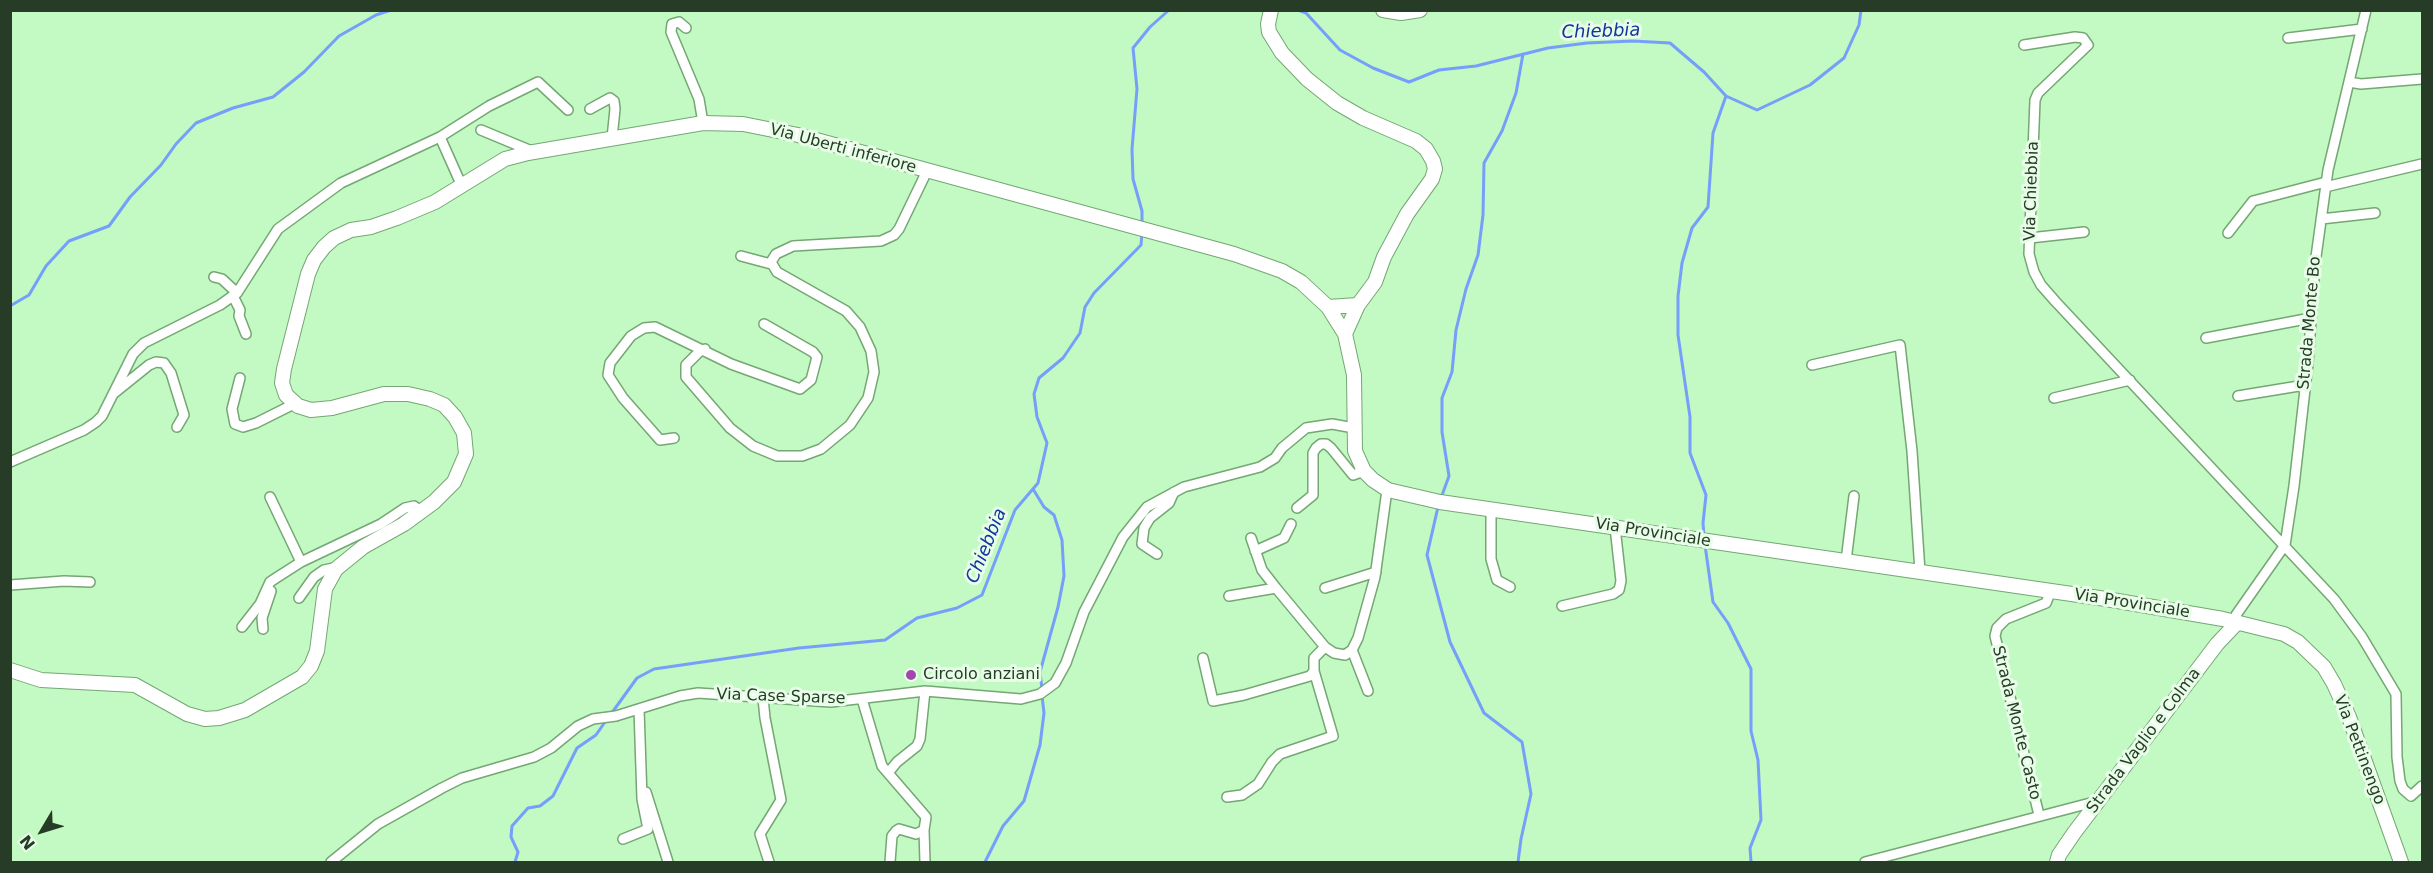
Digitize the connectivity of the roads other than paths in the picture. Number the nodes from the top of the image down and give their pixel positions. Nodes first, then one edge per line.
1 (1383, 10) edge
2 (1420, 10) edge
3 (2366, 10) edge
4 (1271, 11) edge
5 (686, 28) dead end
6 (2362, 29) junction
7 (2288, 38) dead end
8 (2024, 45) dead end
9 (2422, 79) edge
10 (2349, 82) junction
11 (590, 109) dead end
12 (568, 110) dead end
13 (703, 123) junction
14 (481, 130) dead end
15 (440, 137) junction
16 (612, 138) junction
17 (534, 152) junction
18 (2422, 164) edge
19 (927, 171) junction
20 (461, 184) junction
21 (2326, 184) junction
22 (2375, 213) dead end
23 (2321, 219) junction
24 (2084, 232) dead end
25 (2228, 233) dead end
26 (2030, 238) junction
27 (741, 256) dead end
28 (771, 264) junction
29 (214, 277) dead end
30 (235, 294) junction
31 (1359, 305) junction
32 (1328, 307) junction
33 (2311, 318) junction
34 (764, 324) dead end
35 (246, 334) dead end
36 (1345, 334) junction
37 (2206, 338) dead end
38 (705, 349) junction
39 (1812, 365) dead end
40 (240, 378) dead end
41 (2130, 380) junction
42 (2305, 386) junction
43 (111, 395) junction
44 (2238, 396) dead end
45 (2054, 398) dead end
46 (294, 404) junction
47 (177, 427) dead end
48 (1354, 428) junction
49 (674, 438) dead end
50 (10, 462) edge
51 (1364, 471) junction
52 (1387, 490) junction
53 (1174, 492) junction
54 (1854, 496) dead end
55 (270, 497) dead end
56 (1297, 508) dead end
57 (1491, 508) junction
58 (422, 512) junction
59 (1291, 524) dead end
60 (1615, 527) junction
61 (1251, 538) dead end
62 (2285, 545) junction
63 (1255, 551) junction
64 (1157, 554) dead end
65 (1846, 561) junction
66 (301, 562) junction
67 (338, 567) junction
68 (1376, 572) junction
69 (1920, 572) junction
70 (276, 578) junction
71 (90, 582) dead end
72 (10, 585) edge
73 (1510, 587) dead end
74 (1276, 588) junction
75 (1325, 588) dead end
76 (2051, 591) junction
77 (1229, 596) dead end
78 (299, 598) dead end
79 (1562, 606) dead end
80 (2236, 624) junction
81 (242, 627) dead end
82 (263, 629) dead end
83 (1325, 647) junction
84 (1352, 650) junction
85 (1203, 658) dead end
86 (10, 670) edge
87 (1314, 671) junction
88 (925, 691) junction
89 (1368, 691) dead end
90 (763, 698) junction
91 (862, 699) junction
92 (639, 710) junction
93 (888, 773) junction
94 (643, 781) junction
95 (2422, 786) edge
96 (1227, 797) dead end
97 (2100, 801) junction
98 (2039, 815) junction
99 (924, 830) junction
100 (622, 840) dead end
101 (331, 862) edge
102 (668, 862) edge
103 (769, 862) edge
104 (890, 862) edge
105 (925, 862) edge
106 (1865, 862) edge
107 (2057, 862) edge
108 (2401, 862) edge

1 - 2 main road
3 - 6 street, Strada Monte Bo
4 - 31 main road
5 - 13 street
6 - 7 street
6 - 10 street, Strada Monte Bo
8 - 26 street, Via Chiebbia
9 - 10 street
10 - 21 street, Strada Monte Bo
11 - 16 street
12 - 15 street
13 - 16 main road, Via Uberti inferiore
13 - 19 main road, Via Uberti inferiore
14 - 17 street
15 - 20 street
15 - 30 street
16 - 17 main road, Via Uberti inferiore
17 - 20 main road, Via Uberti inferiore
18 - 21 street
19 - 28 street
19 - 32 main road, Via Uberti inferiore
20 - 46 main road, Via Uberti inferiore
21 - 23 street, Strada Monte Bo
21 - 25 street
22 - 23 street
23 - 33 street, Strada Monte Bo
24 - 26 street
26 - 41 street, Via Chiebbia
27 - 28 street
28 - 38 street
29 - 30 street
30 - 35 street
30 - 43 street
31 - 32 main road
31 - 36 main road
32 - 36 main road, Via Uberti inferiore
33 - 37 street
33 - 42 street, Strada Monte Bo
34 - 38 street
36 - 48 main road, Via Uberti inferiore
38 - 49 street
39 - 69 street
40 - 46 street
41 - 45 street
41 - 62 street, Via Chiebbia
42 - 44 street
42 - 62 street, Strada Monte Bo
43 - 47 street
43 - 50 street
46 - 58 main road
48 - 51 main road, Via Uberti inferiore
48 - 53 street, Via Case Sparse
51 - 52 main road
51 - 56 street
52 - 57 main road, Via Provinciale
52 - 68 street
53 - 64 street
53 - 88 street, Via Case Sparse
54 - 65 street
55 - 66 street
57 - 60 main road, Via Provinciale
57 - 73 street
58 - 66 street
58 - 67 main road
59 - 63 street
60 - 65 main road, Via Provinciale
60 - 79 street
61 - 63 street
62 - 80 street, Strada Monte Bo
62 - 95 street, Via Chiebbia
63 - 74 street
65 - 69 main road, Via Provinciale
66 - 70 street
67 - 78 street
67 - 86 main road
68 - 75 street
68 - 84 street
69 - 76 main road, Via Provinciale
70 - 81 street
70 - 82 street
71 - 72 street
74 - 77 street
74 - 83 street
76 - 80 main road, Via Provinciale
76 - 98 street, Strada Monte Casto
80 - 97 main road, Strada Vaglio e Colma
80 - 108 main road, Via Pettinengo
83 - 84 street
83 - 87 street
84 - 89 street
85 - 87 street
87 - 96 street
88 - 91 street, Via Case Sparse
88 - 93 street
90 - 91 street, Via Case Sparse
90 - 92 street, Via Case Sparse
90 - 103 street
91 - 93 street
92 - 94 street
92 - 101 street, Via Case Sparse
93 - 99 street
94 - 100 street
94 - 102 street
97 - 98 street
97 - 107 main road, Strada Vaglio e Colma
98 - 106 street
99 - 104 street
99 - 105 street

